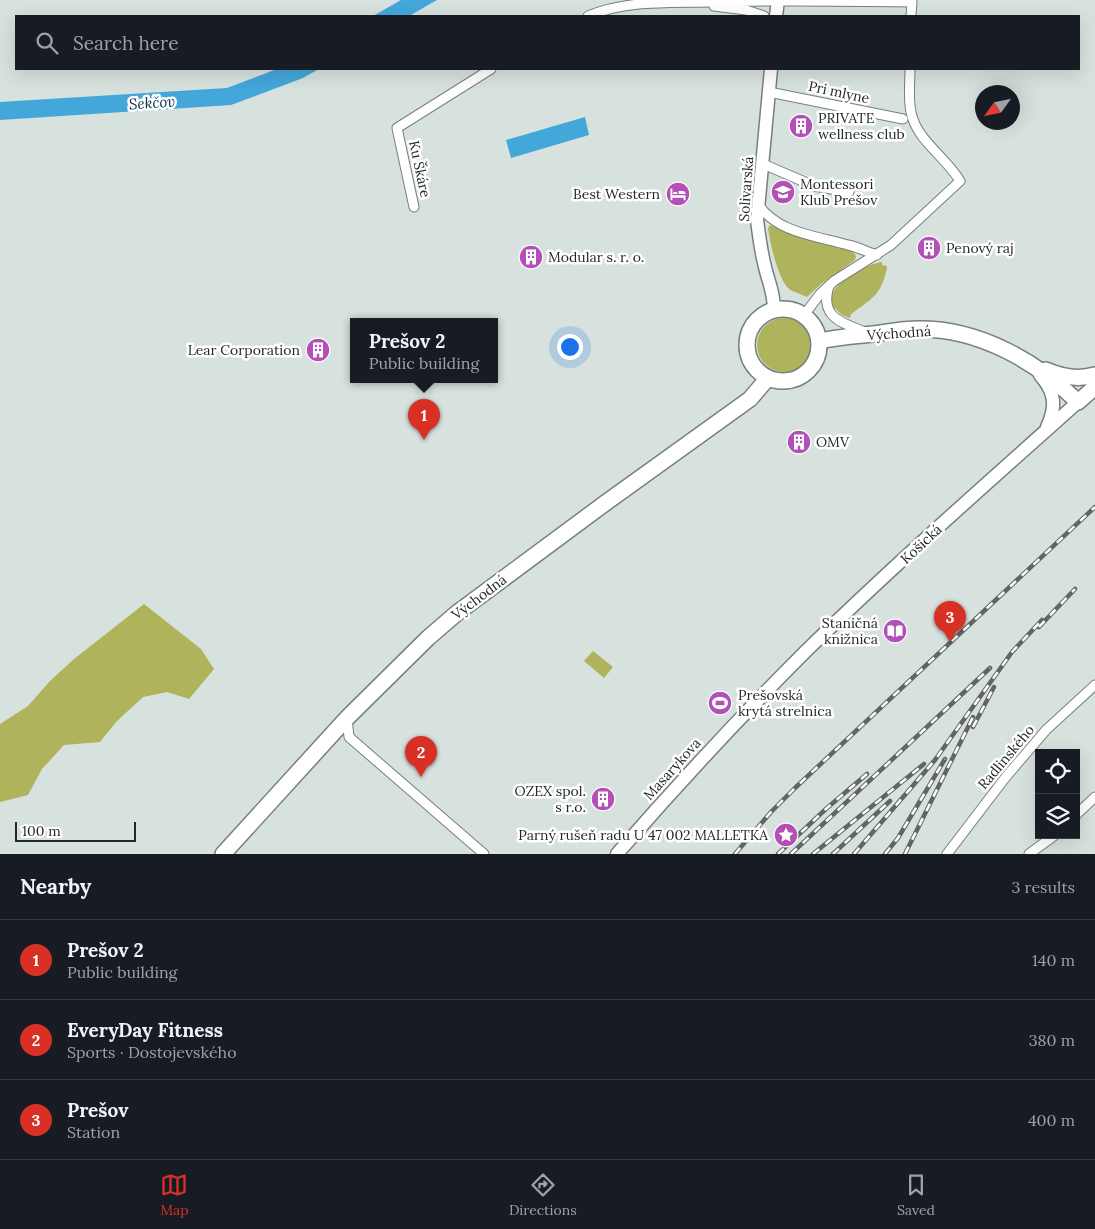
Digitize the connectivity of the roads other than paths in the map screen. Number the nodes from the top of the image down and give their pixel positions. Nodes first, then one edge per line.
1 (778, 1) edge
2 (859, 1) edge
3 (681, 2) junction
4 (592, 15) edge
5 (761, 15) edge
6 (776, 15) edge
7 (911, 15) edge
8 (489, 70) edge
9 (771, 70) edge
10 (910, 70) edge
11 (770, 92) junction
12 (903, 119) dead end
13 (762, 164) junction
14 (848, 192) dead end
15 (758, 204) junction
16 (414, 207) dead end
17 (877, 255) junction
18 (829, 286) junction
19 (774, 310) junction
20 (804, 315) junction
21 (870, 334) junction
22 (820, 341) junction
23 (1030, 364) junction
24 (1095, 375) edge
25 (768, 378) junction
26 (1095, 387) edge
27 (1078, 402) junction
28 (1045, 431) junction
29 (1095, 685) edge
30 (752, 706) joint
31 (347, 718) junction
32 (349, 737) junction
33 (329, 738) junction
34 (1095, 797) edge
35 (1080, 811) edge
36 (1050, 839) edge
37 (223, 854) edge
38 (484, 854) edge
39 (617, 854) edge
40 (947, 854) edge
41 (1029, 854) edge

1 - 2 street
1 - 3 street
1 - 6 street
2 - 7 street
3 - 4 street
3 - 5 street
8 - 16 street, Ku Škáre
9 - 11 street, Solivarská
10 - 17 street
11 - 12 street, Pri mlyne
11 - 13 street, Solivarská
13 - 14 street
13 - 15 street, Solivarská
15 - 17 street
15 - 19 street, Solivarská
17 - 18 street
18 - 20 street
18 - 21 street
19 - 20 main road
19 - 25 main road
20 - 22 main road
21 - 22 main road, Východná
21 - 23 main road, Východná
22 - 25 main road
23 - 24 main road
23 - 27 main road, Východná
23 - 28 street
25 - 31 main road, Východná
26 - 27 main road, Košická
27 - 28 street, Košická
28 - 30 street, Košická
29 - 40 street, Radlinského
30 - 39 street, Masarykova
31 - 32 street
31 - 33 main road, Východná
32 - 33 street
32 - 38 street
33 - 37 main road, Východná
34 - 35 street
36 - 41 street

